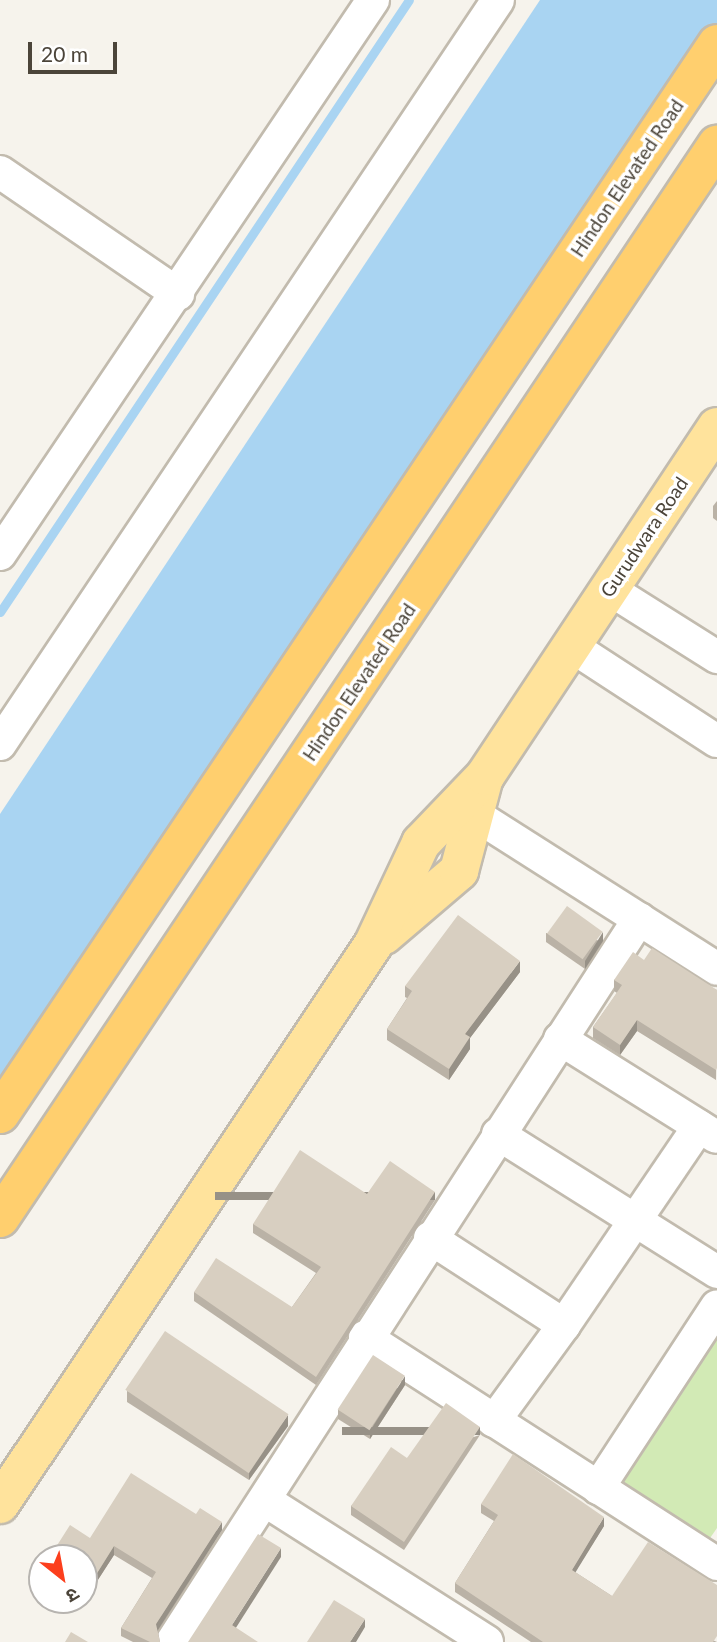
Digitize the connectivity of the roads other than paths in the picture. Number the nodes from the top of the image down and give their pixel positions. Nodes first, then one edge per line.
1 (373, 0) edge
2 (498, 0) edge
3 (717, 44) edge
4 (717, 145) edge
5 (0, 172) edge
6 (178, 294) junction
7 (717, 427) edge
8 (0, 554) edge
9 (609, 589) junction
10 (571, 646) junction
11 (717, 657) edge
12 (717, 741) edge
13 (0, 744) edge
14 (485, 776) junction
15 (474, 814) junction
16 (639, 919) junction
17 (373, 945) junction
18 (717, 969) edge
19 (560, 1039) junction
20 (0, 1114) edge
21 (708, 1132) edge
22 (498, 1134) junction
23 (0, 1217) edge
24 (636, 1219) junction
25 (430, 1238) junction
26 (717, 1272) edge
27 (717, 1306) edge
28 (564, 1325) junction
29 (365, 1337) junction
30 (495, 1421) junction
31 (598, 1488) junction
32 (266, 1501) junction
33 (0, 1504) edge
34 (717, 1564) edge
35 (172, 1642) edge
36 (487, 1642) edge

1 - 6 street
2 - 13 street
3 - 20 highway, Hindon Elevated Road
4 - 23 highway, Hindon Elevated Road
5 - 6 street
6 - 8 street
7 - 9 main road, Gurudwara Road
9 - 10 main road, Gurudwara Road
9 - 11 street
10 - 12 street
10 - 14 main road, Gurudwara Road
14 - 15 main road
14 - 17 main road
15 - 16 street
15 - 17 main road
16 - 18 street
16 - 19 street
17 - 33 main road
19 - 21 street
19 - 22 street
21 - 24 street
22 - 24 street
22 - 25 street
24 - 26 street
24 - 28 street
25 - 28 street
25 - 29 street
27 - 31 street
28 - 30 street
29 - 30 street
29 - 32 street
30 - 31 street
31 - 34 street
32 - 35 street
32 - 36 street

